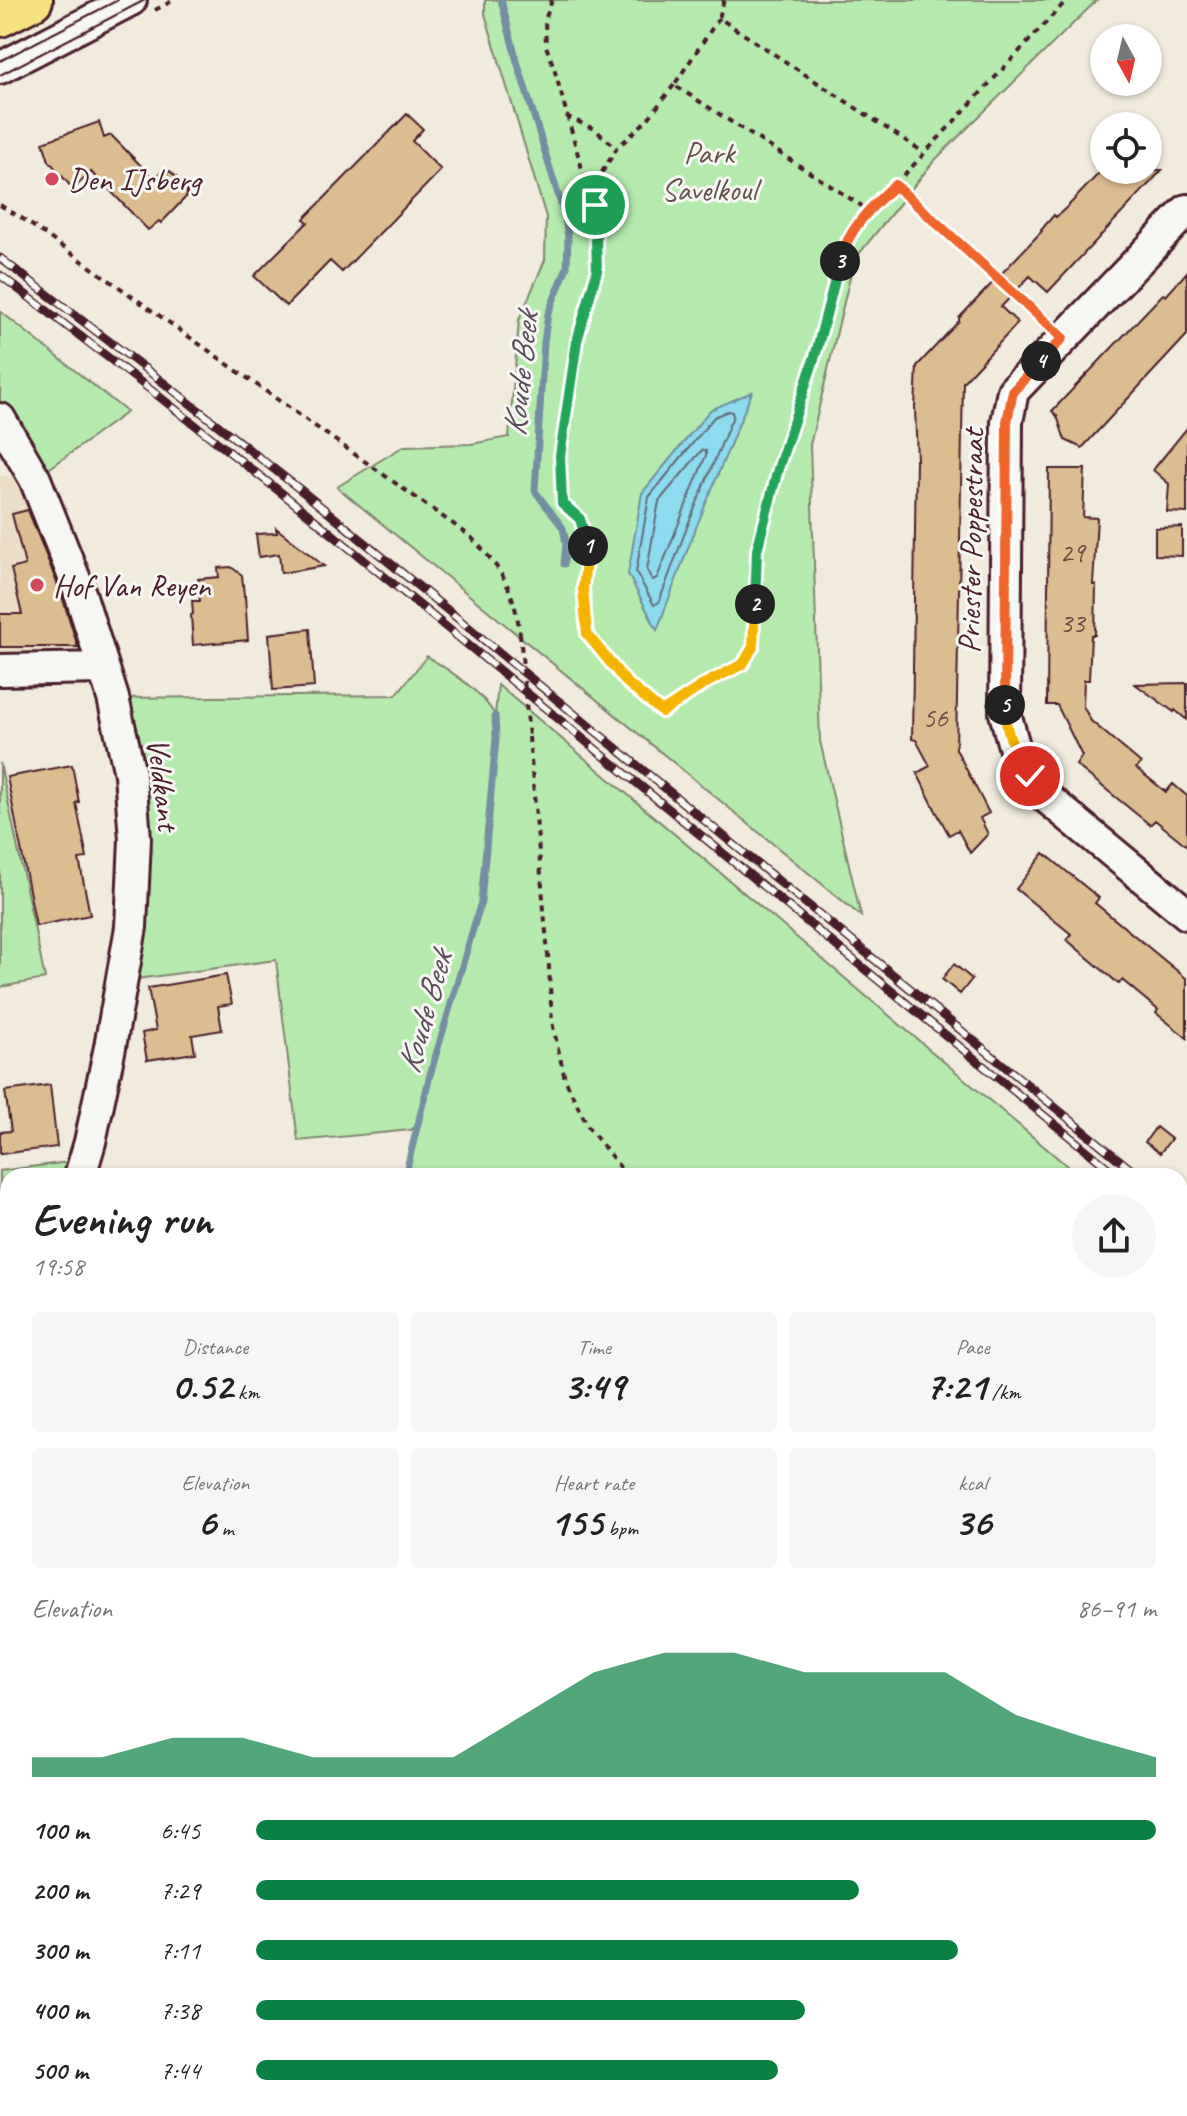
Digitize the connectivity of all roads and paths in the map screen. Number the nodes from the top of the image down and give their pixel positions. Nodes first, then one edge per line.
1 (33, 0) edge
2 (131, 0) edge
3 (552, 0) edge
4 (724, 0) edge
5 (1067, 0) edge
6 (0, 17) edge
7 (719, 18) junction
8 (0, 68) edge
9 (674, 85) junction
10 (566, 116) junction
11 (617, 148) junction
12 (923, 152) junction
13 (895, 185) junction
14 (0, 205) edge
15 (595, 205) junction
16 (868, 210) junction
17 (1187, 210) edge
18 (1063, 338) junction
19 (0, 419) edge
20 (103, 668) junction
21 (0, 670) edge
22 (1187, 914) edge
23 (82, 1168) edge
24 (621, 1168) edge

1 - 6 main road
2 - 8 street
3 - 10 path
4 - 7 path
5 - 12 path
7 - 9 path
7 - 12 path
9 - 11 path
9 - 16 path
10 - 11 path
10 - 15 path
11 - 15 path
12 - 13 path
13 - 16 path
13 - 18 path
14 - 24 path, bridge
15 - 16 path
17 - 18 street, Priester Poppestraat
18 - 22 street, Priester Poppestraat
19 - 20 street, Veldkant
20 - 21 street
20 - 23 street, Veldkant

